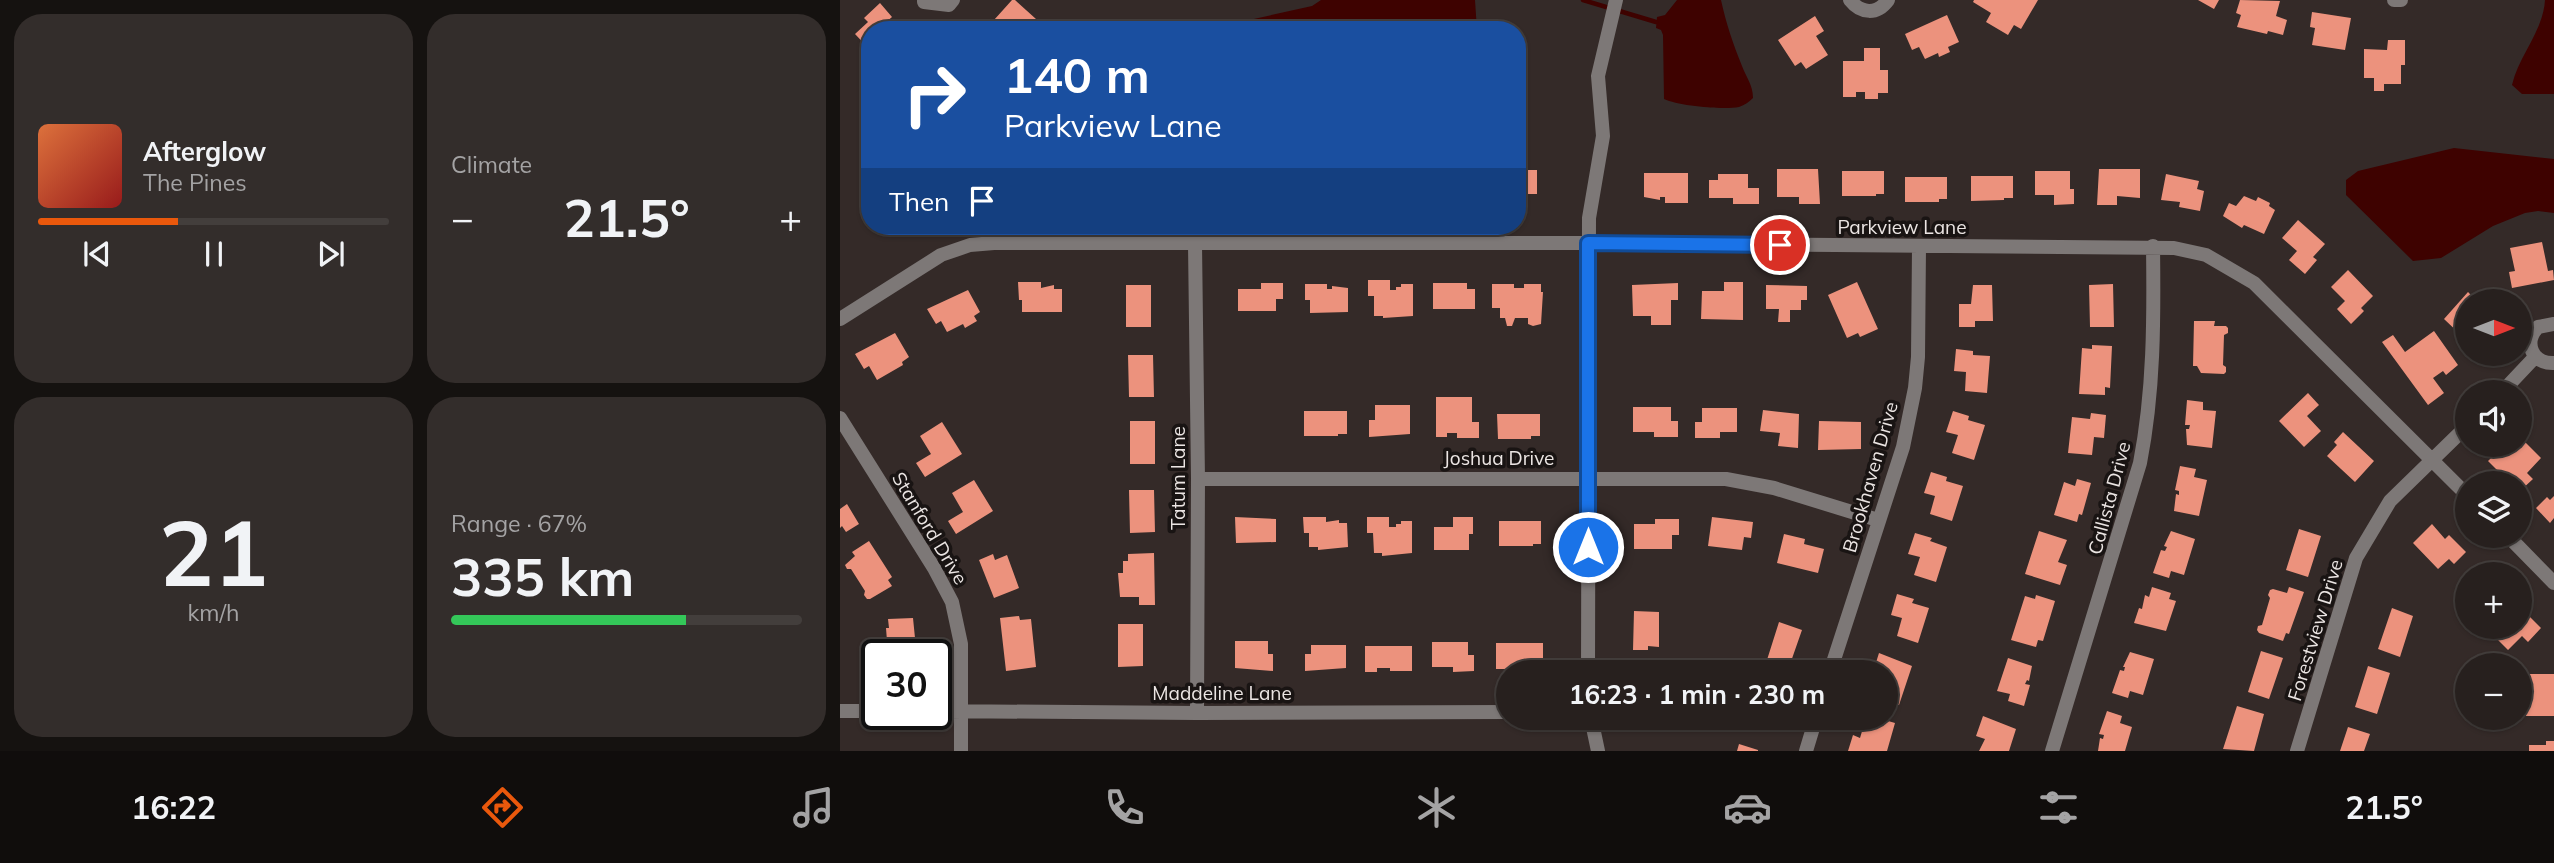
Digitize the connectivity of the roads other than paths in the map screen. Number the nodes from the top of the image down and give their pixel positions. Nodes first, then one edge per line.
1 (923, 0) edge
2 (953, 0) edge
3 (1616, 0) edge
4 (1850, 0) edge
5 (1888, 0) edge
6 (2393, 0) edge
7 (2401, 0) edge
8 (1588, 243) junction
9 (1195, 244) junction
10 (2153, 246) junction
11 (1919, 247) junction
12 (840, 319) edge
13 (2554, 324) edge
14 (2535, 357) junction
15 (2554, 363) edge
16 (2513, 380) edge
17 (840, 418) edge
18 (2455, 438) edge
19 (2432, 460) junction
20 (1588, 478) junction
21 (1198, 479) junction
22 (2455, 483) edge
23 (1878, 520) junction
24 (2520, 548) edge
25 (2554, 583) edge
26 (1588, 660) edge
27 (1834, 660) edge
28 (840, 711) edge
29 (861, 711) edge
30 (952, 711) edge
31 (961, 711) junction
32 (1496, 712) edge
33 (1196, 713) junction
34 (1594, 730) edge
35 (1812, 730) edge
36 (961, 751) edge
37 (1598, 751) edge
38 (1805, 751) edge
39 (2052, 751) edge
40 (2297, 751) edge

1 - 2 street
3 - 8 street
4 - 5 street
6 - 7 street
8 - 9 street, Parkview Lane
8 - 11 street, Parkview Lane
8 - 20 street
9 - 12 street, Parkview Lane
9 - 21 street, Tatum Lane
10 - 11 street, Parkview Lane
10 - 19 street, Parkview Lane
10 - 39 street, Callista Drive
11 - 23 street, Brookhaven Drive
13 - 14 street
14 - 15 street
14 - 16 street
17 - 31 street, Stanford Drive
18 - 19 street, Forestview Drive
19 - 22 street, Parkview Lane
19 - 40 street, Forestview Drive
20 - 21 street, Joshua Drive
20 - 23 street, Joshua Drive
20 - 26 street
21 - 33 street, Tatum Lane
23 - 27 street, Brookhaven Drive
24 - 25 street
28 - 29 street
30 - 31 street, Maddeline Lane
31 - 33 street, Maddeline Lane
31 - 36 street, Stanford Drive
32 - 33 street, Maddeline Lane
34 - 37 street
35 - 38 street

